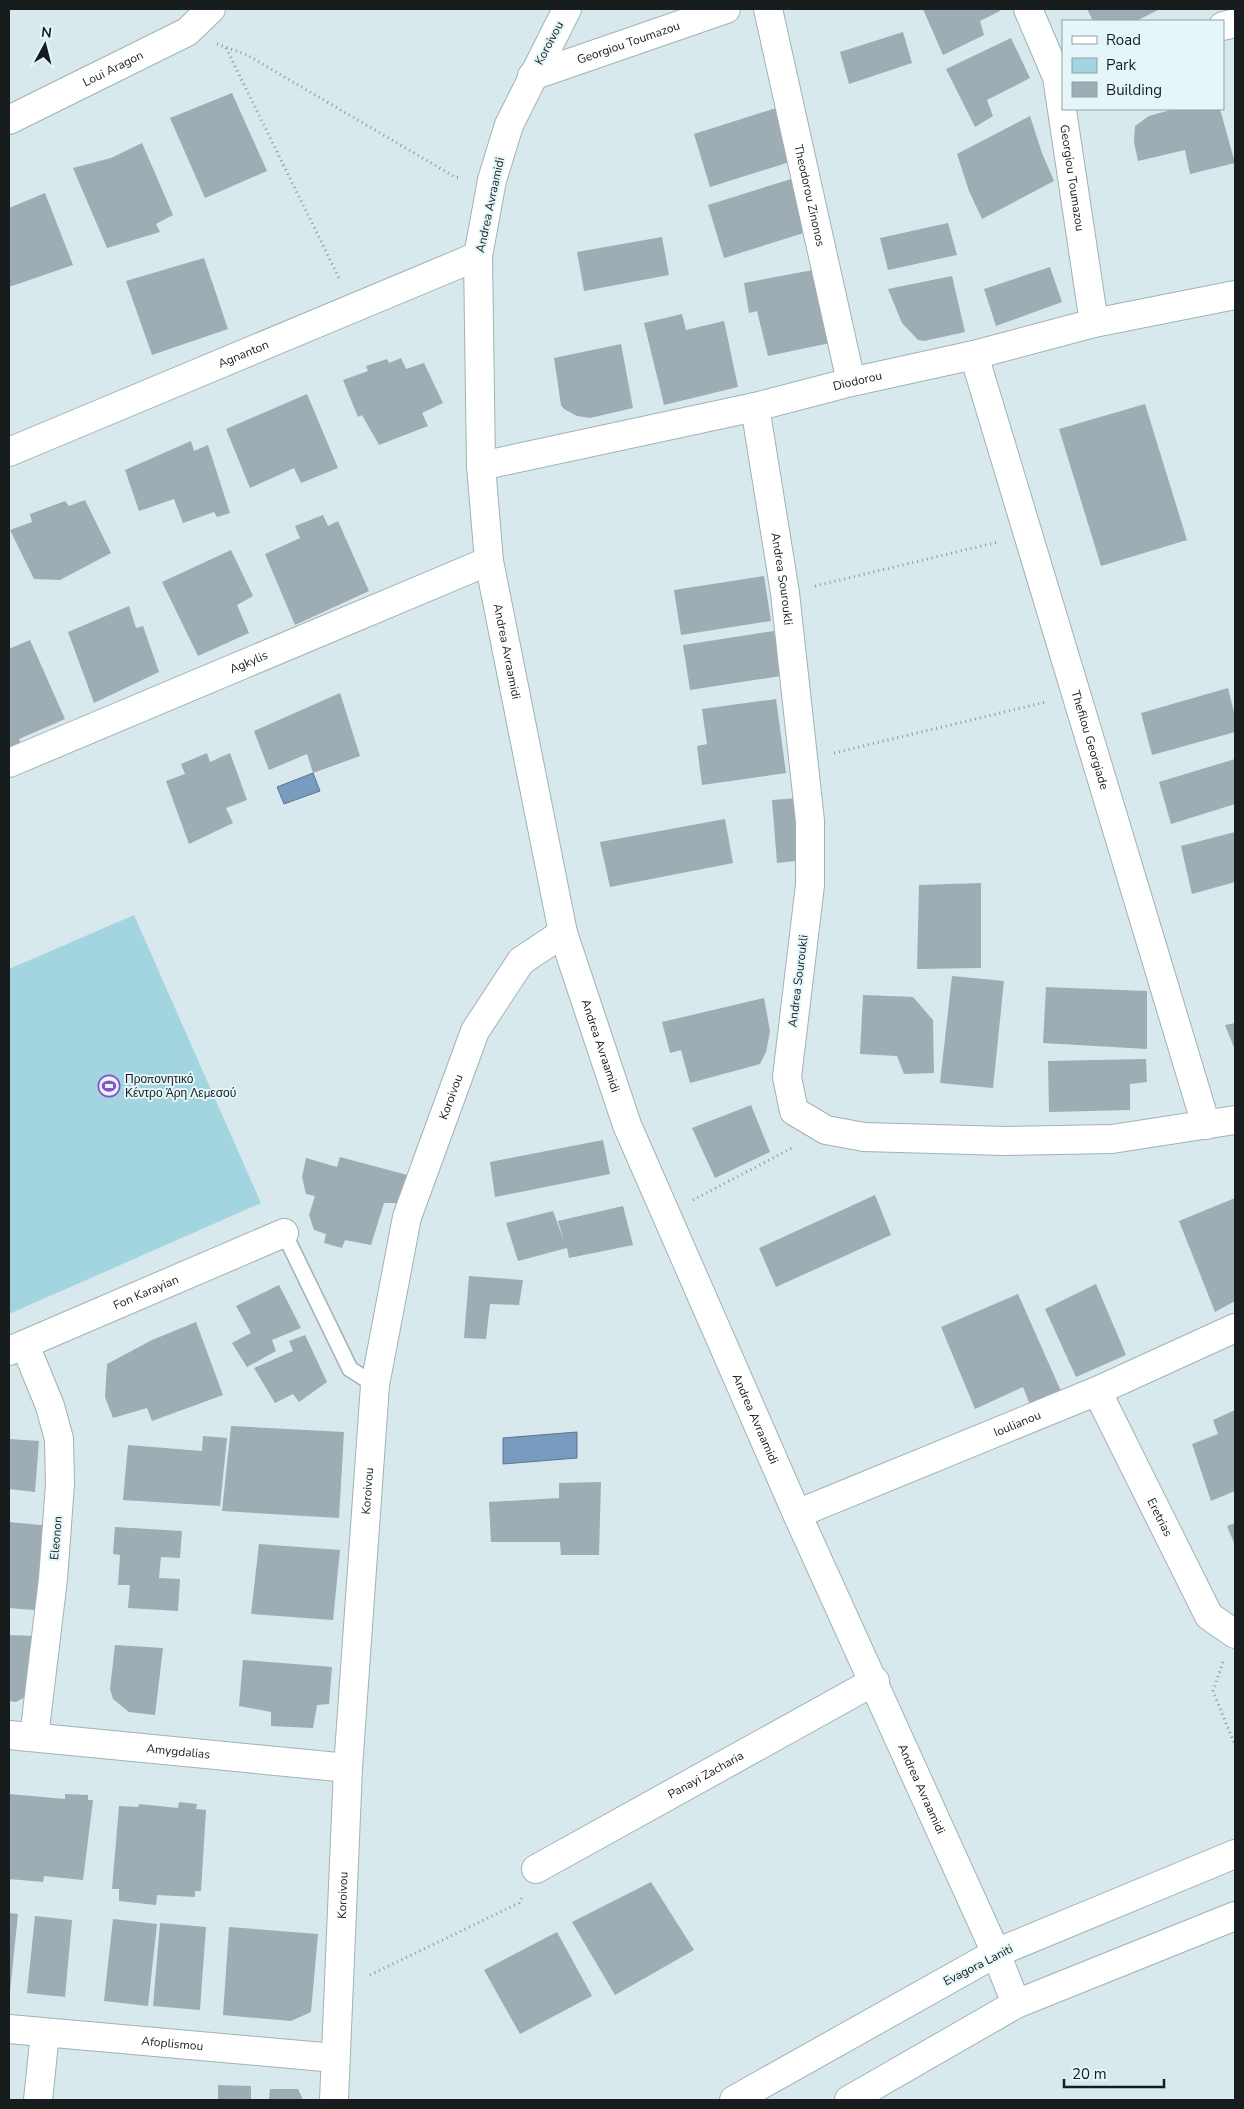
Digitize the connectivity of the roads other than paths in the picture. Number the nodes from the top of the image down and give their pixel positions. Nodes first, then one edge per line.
1 (211, 9) edge
2 (567, 9) edge
3 (726, 9) edge
4 (768, 9) edge
5 (1028, 9) edge
6 (532, 76) junction
7 (1060, 76) edge
8 (1062, 91) edge
9 (1065, 110) edge
10 (9, 120) edge
11 (478, 256) junction
12 (1235, 295) edge
13 (1094, 323) junction
14 (974, 355) junction
15 (851, 382) junction
16 (755, 407) junction
17 (9, 452) edge
18 (481, 466) junction
19 (490, 561) junction
20 (9, 763) edge
21 (563, 933) junction
22 (1235, 1120) edge
23 (1206, 1125) junction
24 (284, 1233) joint
25 (1235, 1328) edge
26 (17, 1348) edge
27 (375, 1385) junction
28 (1097, 1391) junction
29 (797, 1514) junction
30 (1234, 1634) edge
31 (875, 1681) junction
32 (22, 1736) edge
33 (348, 1768) junction
34 (1235, 1854) edge
35 (536, 1870) road end
36 (1235, 1916) edge
37 (996, 1953) junction
38 (1016, 2004) junction
39 (9, 2029) edge
40 (45, 2033) junction
41 (335, 2058) junction
42 (38, 2100) edge
43 (334, 2100) edge
44 (734, 2100) edge
45 (848, 2100) edge

1 - 10 street, Loui Aragon
2 - 6 street, Koroivou
3 - 6 street, Georgiou Toumazou
4 - 15 street, Theodorou Zinonos
5 - 7 street, Georgiou Toumazou
6 - 11 street, Andrea Avraamidi
7 - 8 street, Georgiou Toumazou
9 - 13 street, Georgiou Toumazou
11 - 17 street, Agnanton
11 - 18 street, Andrea Avraamidi
12 - 13 street, Diodorou
13 - 14 street, Diodorou
14 - 15 street, Diodorou
14 - 23 street, Thefilou Georgiade
15 - 16 street, Diodorou
16 - 18 street, Diodorou
16 - 23 street, Andrea Souroukli
18 - 19 street, Andrea Avraamidi
19 - 20 street, Agkylis
19 - 21 street, Andrea Avraamidi
21 - 27 street, Koroivou
21 - 29 street, Andrea Avraamidi
22 - 23 street, Andrea Souroukli
24 - 26 street, Fon Karayian
24 - 27 lane
25 - 28 street, Ioulianou
26 - 32 street, Eleonon
27 - 33 street, Koroivou
28 - 29 street, Ioulianou
28 - 30 street, Eretrias
29 - 31 street, Andrea Avraamidi
31 - 35 street, Panayi Zacharia
31 - 37 street, Andrea Avraamidi
32 - 33 street, Amygdalias
33 - 41 street, Koroivou
34 - 37 street, Evagora Laniti
36 - 38 street
37 - 38 street, Andrea Avraamidi
37 - 44 street, Evagora Laniti
38 - 45 street
39 - 40 street, Afoplismou
40 - 41 street, Afoplismou
40 - 42 street
41 - 43 street, Koroivou

